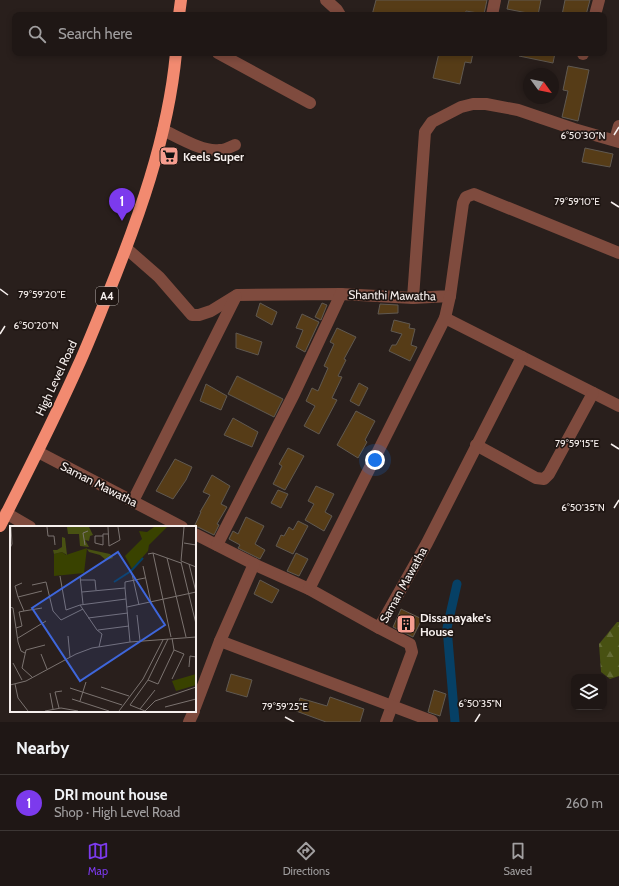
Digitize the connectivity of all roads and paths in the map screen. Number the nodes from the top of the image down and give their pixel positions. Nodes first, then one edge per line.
1 (181, 0) edge
2 (326, 0) edge
3 (494, 0) edge
4 (599, 0) edge
5 (179, 12) edge
6 (338, 12) edge
7 (492, 12) edge
8 (596, 12) edge
9 (176, 56) edge
10 (224, 56) edge
11 (310, 103) dead end
12 (619, 126) edge
13 (163, 130) junction
14 (617, 141) edge
15 (235, 145) dead end
16 (127, 248) junction
17 (619, 253) edge
18 (341, 294) junction
19 (237, 295) junction
20 (450, 296) junction
21 (413, 298) junction
22 (445, 318) junction
23 (522, 357) junction
24 (594, 393) junction
25 (619, 406) edge
26 (476, 445) junction
27 (38, 452) junction
28 (133, 501) junction
29 (6, 513) junction
30 (0, 526) edge
31 (28, 526) edge
32 (180, 526) edge
33 (196, 534) edge
34 (218, 545) junction
35 (254, 564) junction
36 (308, 589) junction
37 (379, 628) junction
38 (220, 641) junction
39 (196, 704) edge
40 (392, 706) junction
41 (194, 712) edge
42 (432, 721) dead end
43 (190, 722) edge
44 (386, 722) edge

1 - 5 highway
2 - 6 street
3 - 7 street
4 - 8 street
9 - 13 highway, High Level Road / A4
10 - 11 street
12 - 14 street
13 - 15 street
13 - 16 highway, High Level Road / A4
14 - 21 street
16 - 19 street
16 - 27 highway, High Level Road / A4
17 - 20 street, Shanthi Mawatha
18 - 19 street, Shanthi Mawatha
18 - 21 street, Shanthi Mawatha
18 - 34 street
19 - 28 street
20 - 21 street, Shanthi Mawatha
20 - 22 street
22 - 23 street
22 - 36 street
23 - 24 street
23 - 26 street, Saman Mawatha
24 - 25 street
24 - 26 street
26 - 37 street, Saman Mawatha
27 - 28 street, Saman Mawatha
27 - 29 highway, High Level Road / A4
28 - 32 street, Saman Mawatha
29 - 30 highway, High Level Road / A4
29 - 31 street
33 - 34 street, Saman Mawatha
34 - 35 street, Saman Mawatha
35 - 36 street, Saman Mawatha
35 - 38 street
36 - 37 street, Saman Mawatha
37 - 40 street
38 - 39 street
38 - 40 street
40 - 42 street
40 - 44 street
41 - 43 street

